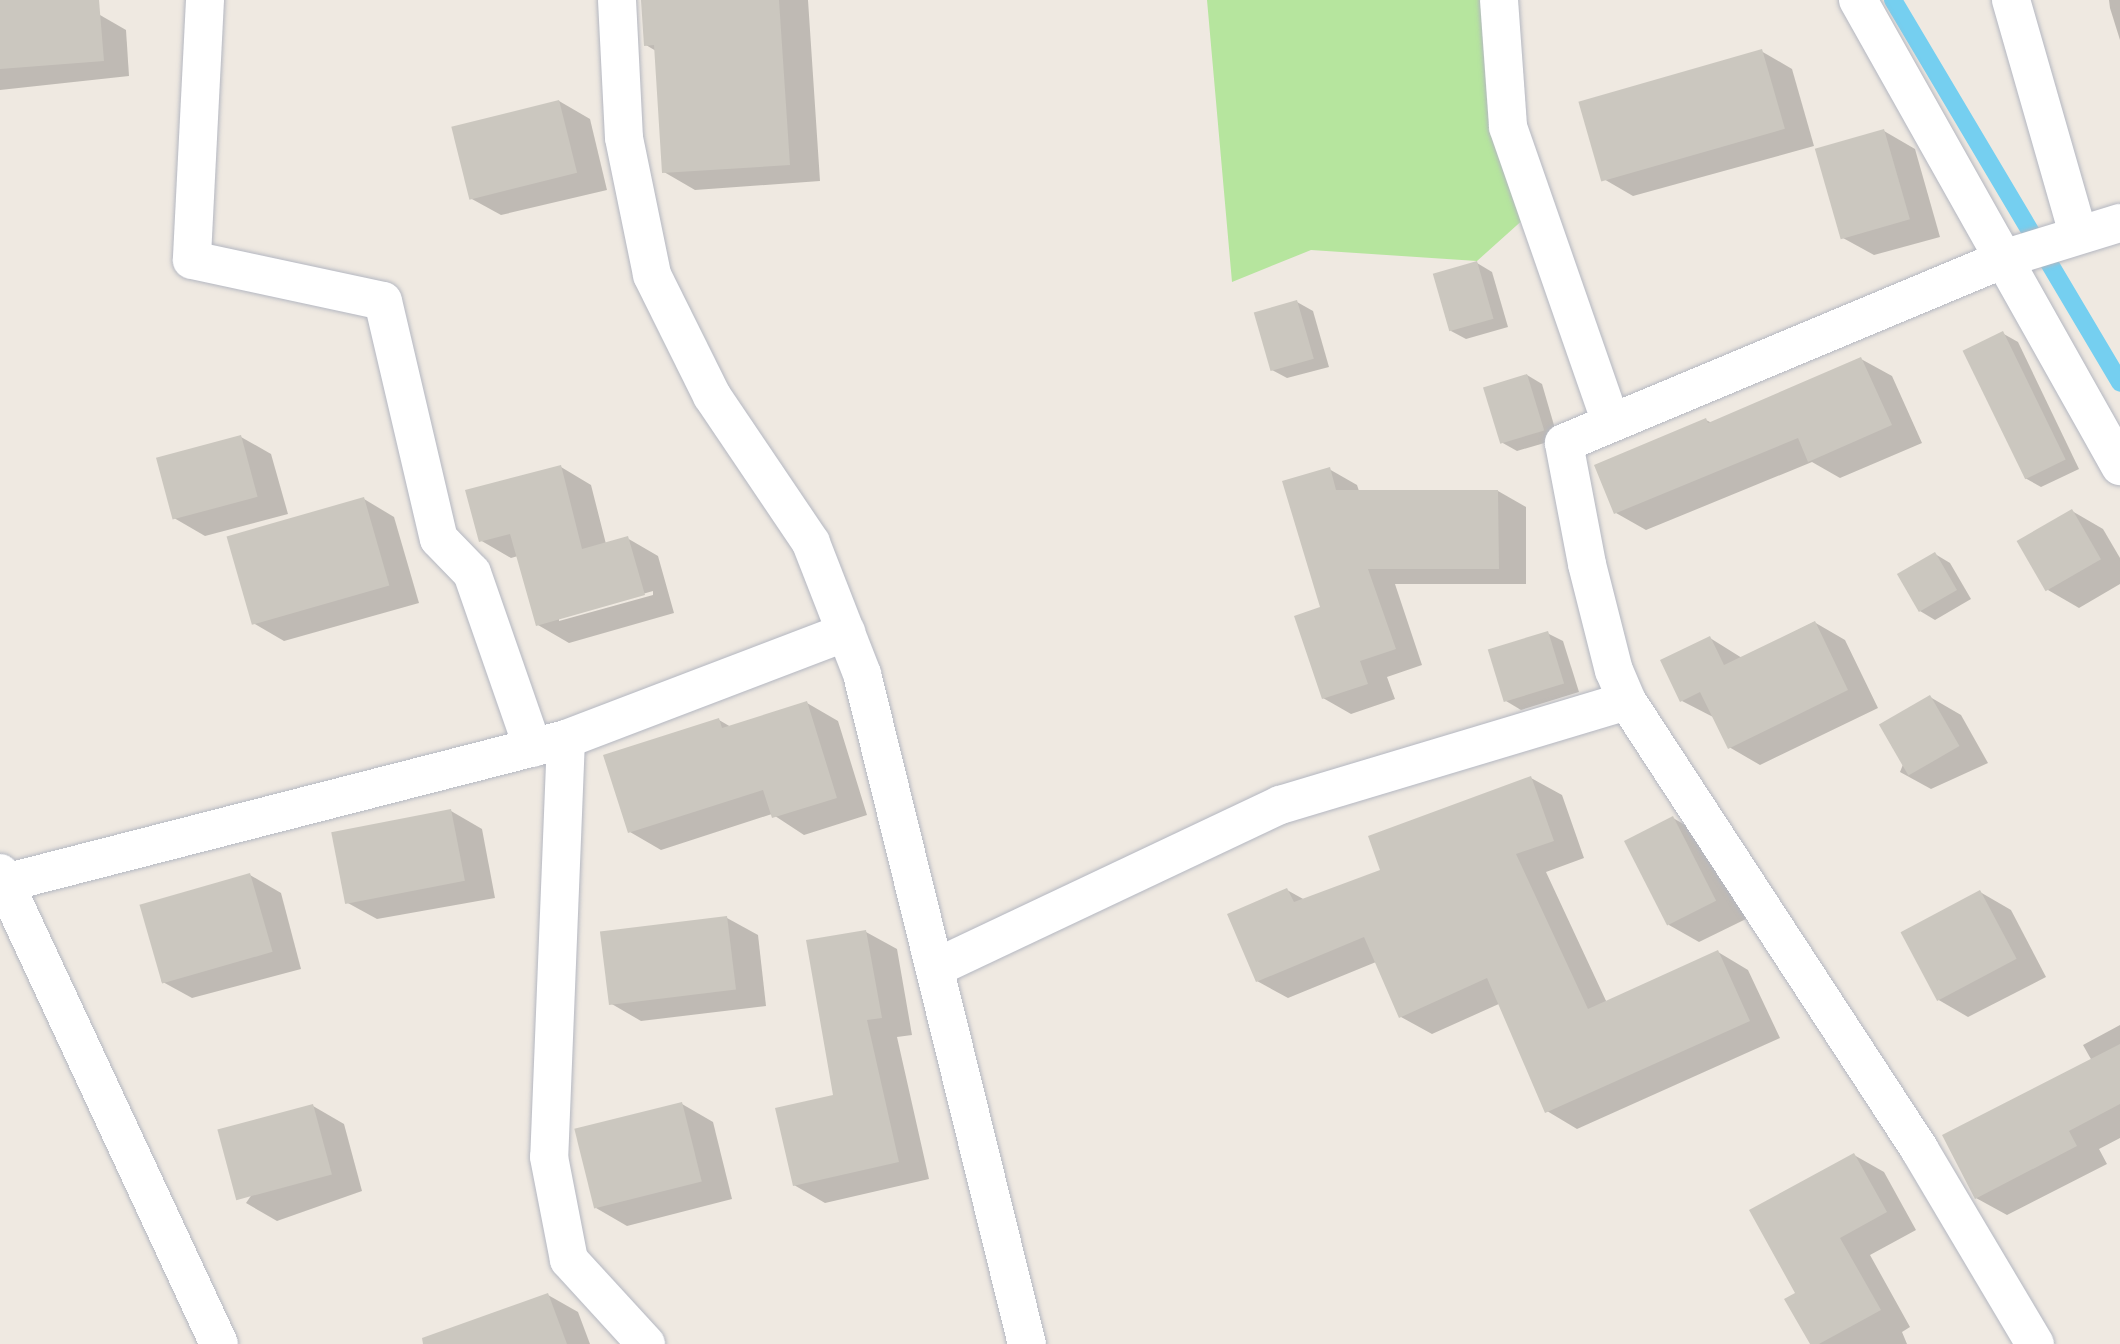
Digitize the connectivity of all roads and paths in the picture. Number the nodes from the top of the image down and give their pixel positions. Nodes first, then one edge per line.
1 (205, 0) edge
2 (617, 0) edge
3 (1499, 0) edge
4 (1858, 0) edge
5 (2011, 0) edge
6 (2120, 223) edge
7 (2078, 234) junction
8 (2006, 258) junction
9 (1611, 423) junction
10 (2120, 466) edge
11 (846, 632) junction
12 (1627, 701) junction
13 (550, 744) junction
14 (2, 878) edge
15 (934, 968) junction
16 (219, 1344) edge
17 (646, 1344) edge
18 (1027, 1344) edge
19 (2035, 1344) edge

1 - 13 street
2 - 11 street
3 - 9 street
4 - 8 street
5 - 7 street
6 - 7 street
7 - 8 street
8 - 9 street
8 - 10 street
9 - 12 street
11 - 13 street
11 - 15 street
12 - 15 street
12 - 19 street
13 - 14 street
13 - 17 street
14 - 16 street
15 - 18 street

